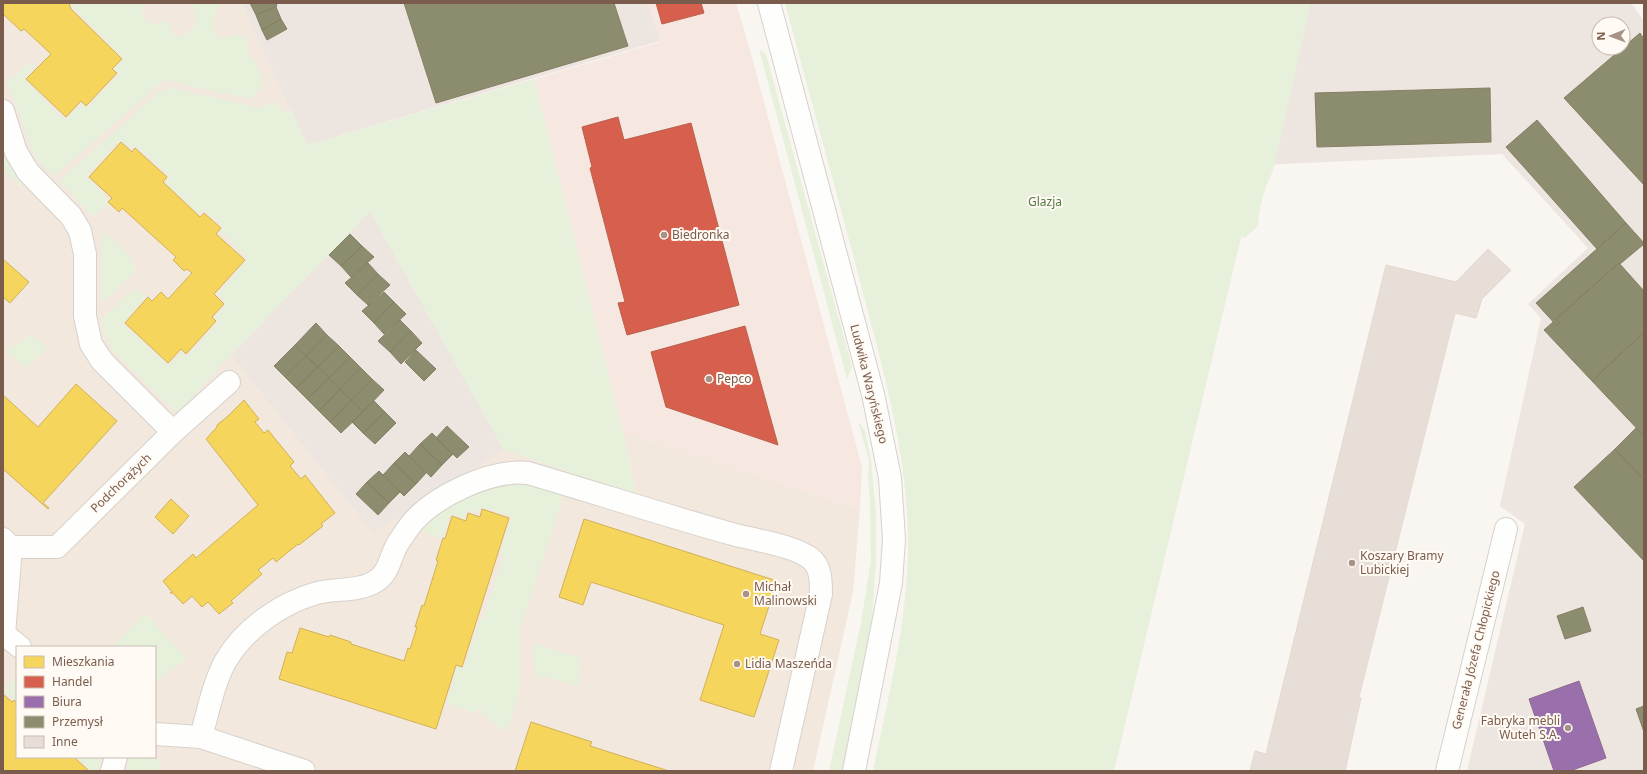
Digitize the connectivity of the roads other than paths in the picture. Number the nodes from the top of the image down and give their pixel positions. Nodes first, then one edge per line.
1 (769, 3) edge
2 (3, 111) edge
3 (229, 382) dead end
4 (173, 432) junction
5 (1506, 529) dead end
6 (7, 543) edge
7 (19, 646) edge
8 (156, 734) edge
9 (201, 737) junction
10 (116, 758) edge
11 (112, 771) edge
12 (304, 771) edge
13 (781, 771) edge
14 (854, 771) edge
15 (1446, 771) edge

1 - 14 street, Ludwika Waryńskiego
2 - 4 street
3 - 4 street, Podchorążych
4 - 6 street, Podchorążych
5 - 15 street, Generała Józefa Chłopickiego
6 - 7 street
8 - 9 street
9 - 12 street
9 - 13 street
10 - 11 street

